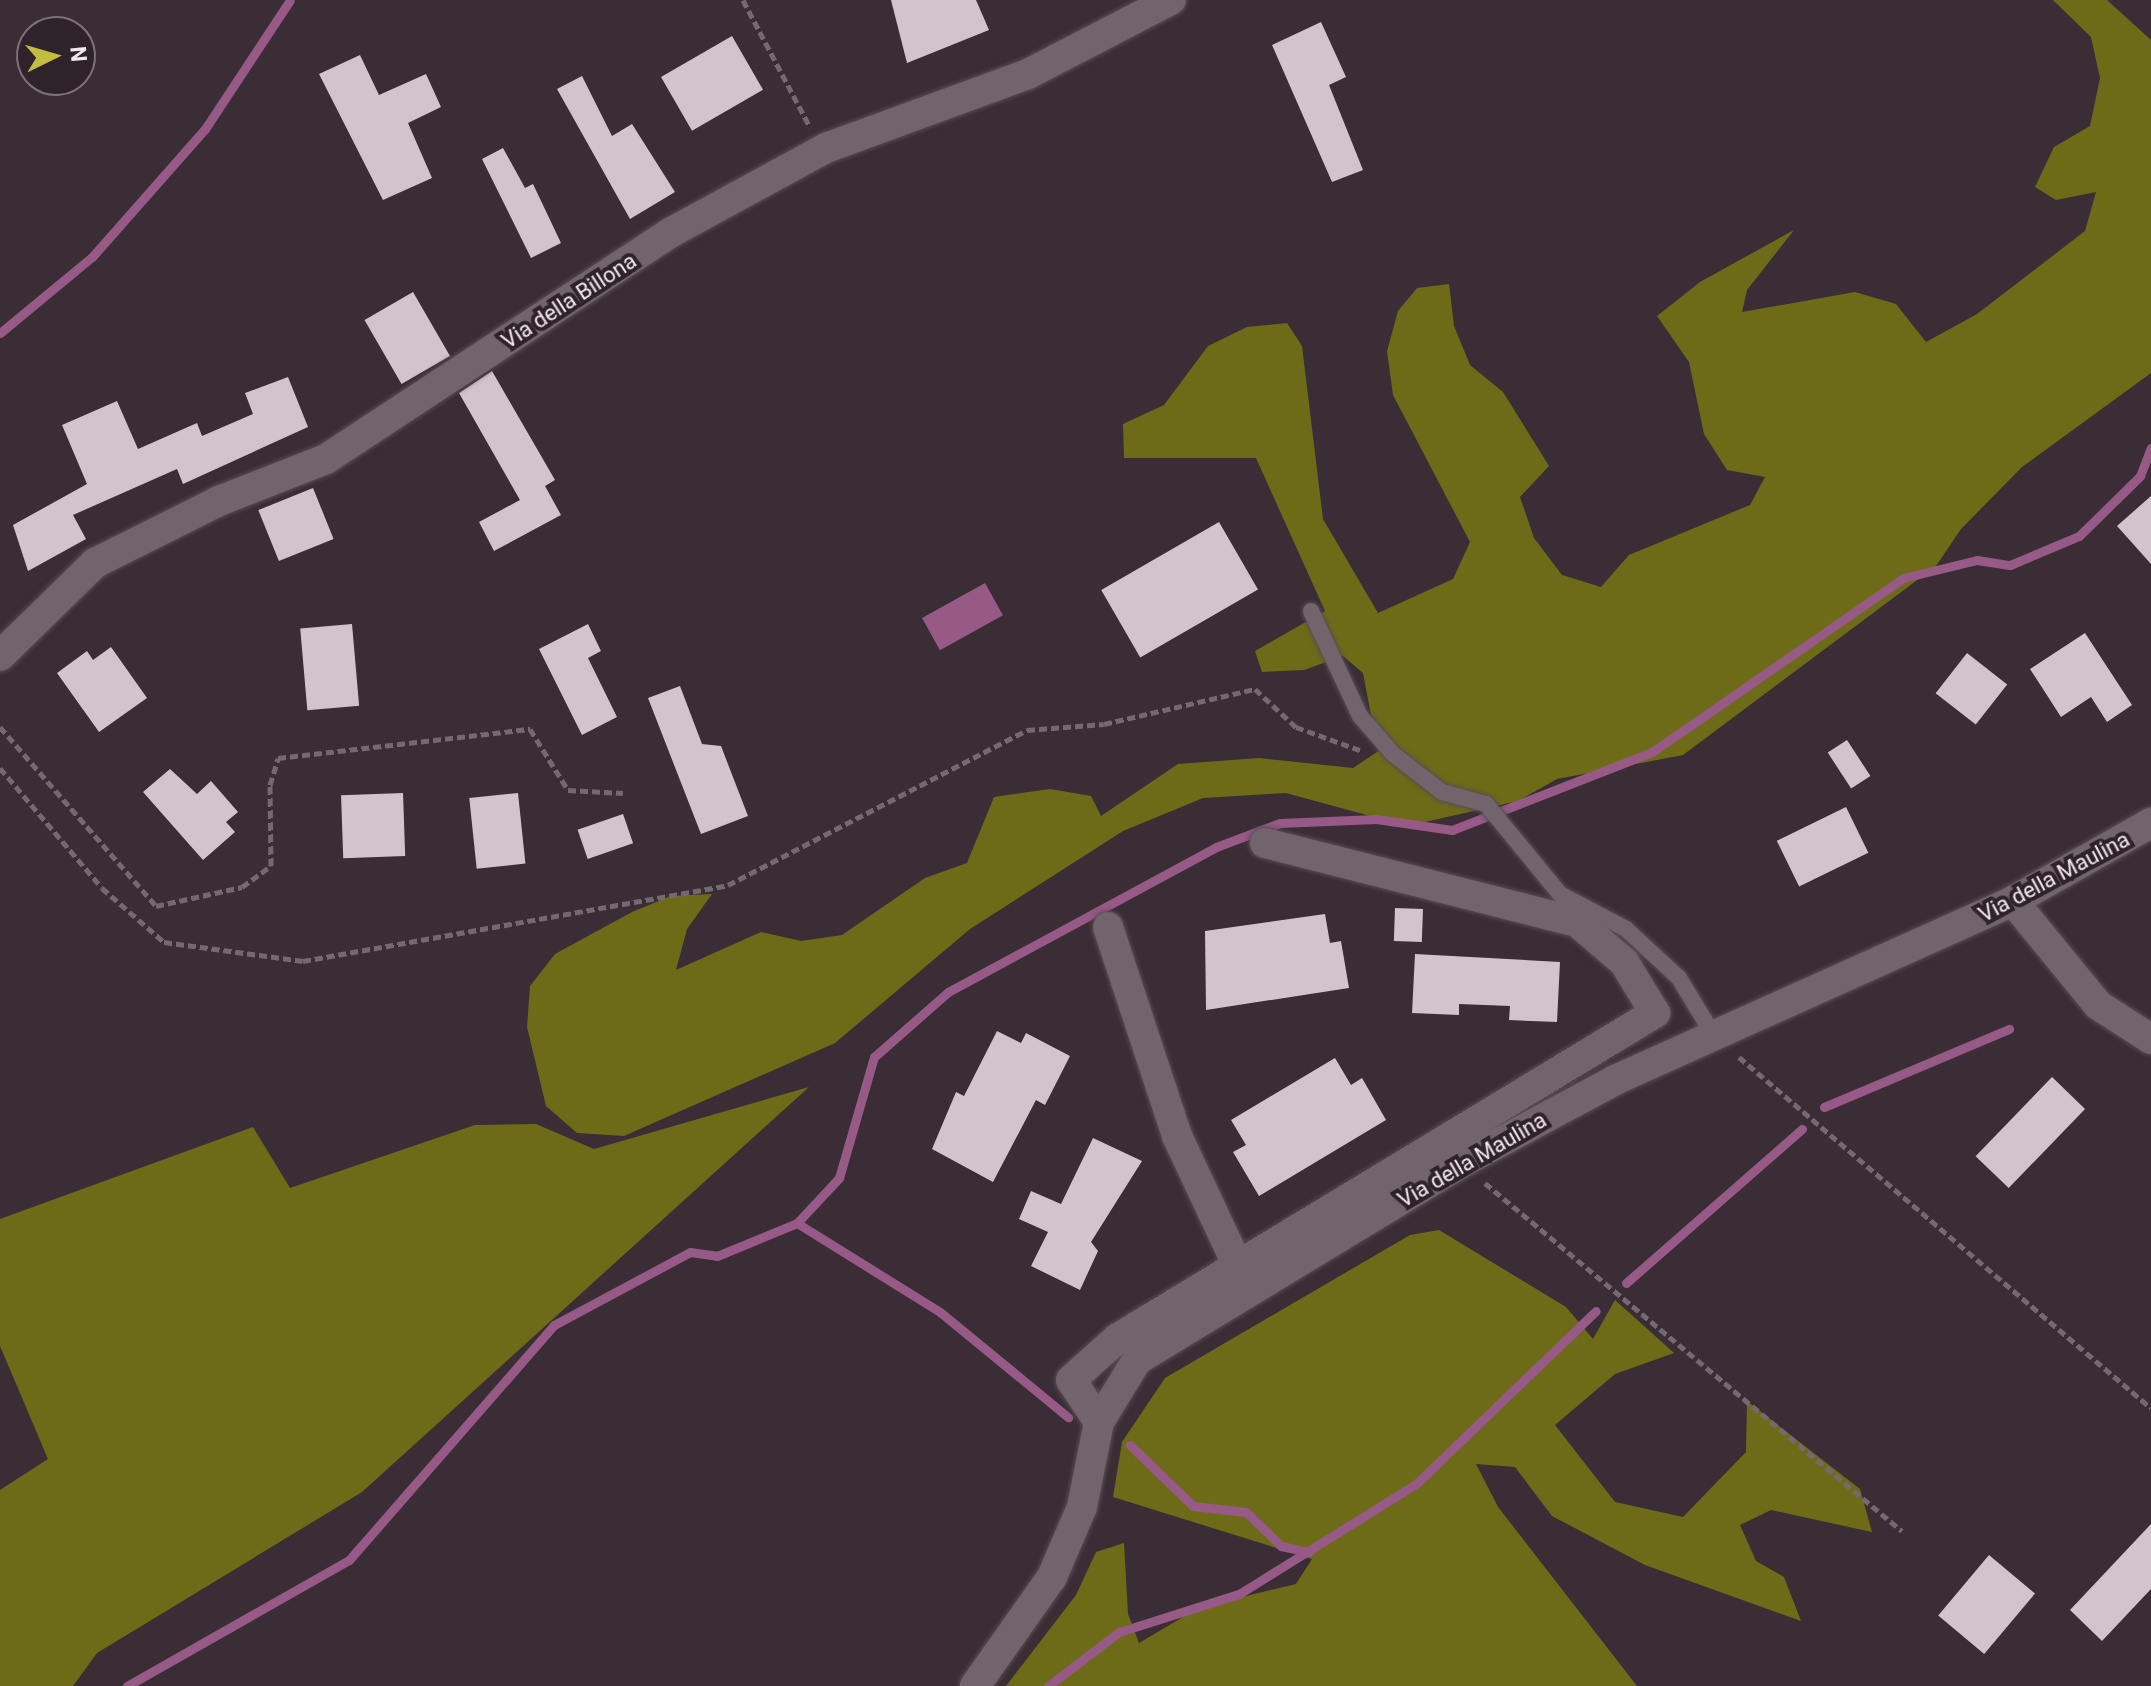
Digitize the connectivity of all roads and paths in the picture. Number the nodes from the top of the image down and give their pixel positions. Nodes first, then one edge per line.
1 (743, 0) edge
2 (1171, 0) edge
3 (822, 150) junction
4 (1311, 611) dead end
5 (0, 656) edge
6 (0, 727) edge
7 (0, 768) edge
8 (1417, 772) junction
9 (623, 793) dead end
10 (2151, 823) edge
11 (1265, 843) dead end
12 (2013, 901) junction
13 (1108, 927) dead end
14 (1714, 1036) junction
15 (2151, 1039) edge
16 (1461, 1163) junction
17 (1236, 1262) junction
18 (1250, 1292) junction
19 (2151, 1408) edge
20 (1099, 1422) junction
21 (1902, 1531) dead end
22 (975, 1686) edge

1 - 3 path
2 - 3 street, Via della Billona
3 - 5 street, Via della Billona
4 - 8 lane
6 - 9 path
7 - 8 path
8 - 14 lane
10 - 12 street, Via della Maulina
11 - 17 street
12 - 14 street, Via della Maulina
12 - 15 street
13 - 17 street
14 - 16 street, Via della Maulina
14 - 19 path
16 - 18 street, Via della Maulina
16 - 21 path
17 - 18 street
17 - 20 street
18 - 20 street, Via della Maulina
20 - 22 street, Via della Maulina

